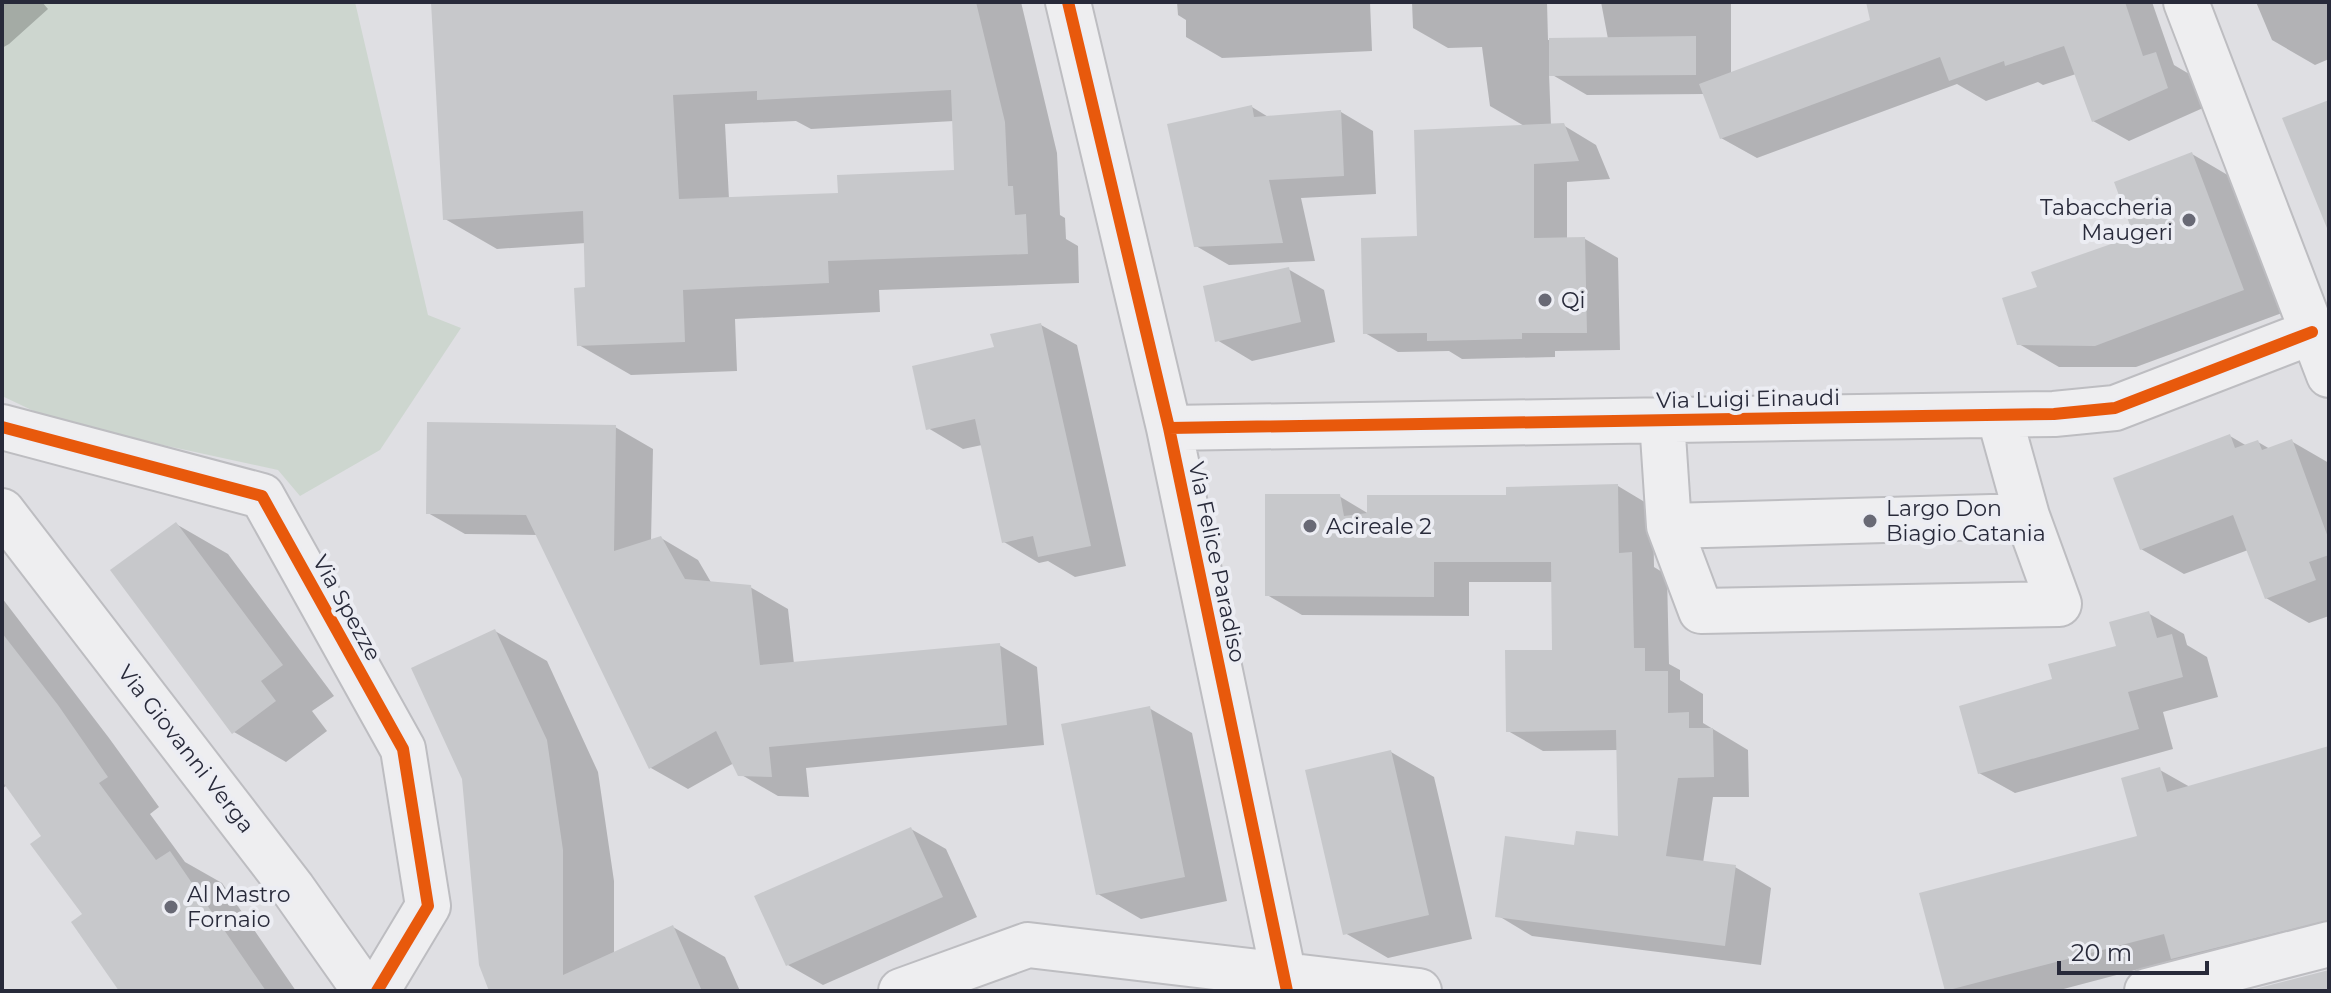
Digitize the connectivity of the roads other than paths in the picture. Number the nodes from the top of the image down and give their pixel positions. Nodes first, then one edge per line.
1 (1068, 2) edge
2 (2186, 2) edge
3 (2312, 332) junction
4 (2329, 375) edge
5 (1999, 415) junction
6 (1662, 420) junction
7 (2, 427) edge
8 (1169, 428) junction
9 (2, 511) edge
10 (2027, 516) junction
11 (1669, 526) junction
12 (2329, 944) edge
13 (1285, 982) edge
14 (365, 991) edge
15 (377, 991) edge
16 (901, 991) edge
17 (1419, 991) edge
18 (2147, 991) edge

1 - 8 street, Via Felice Paradiso
2 - 3 street
3 - 4 street
3 - 5 street, Via Luigi Einaudi
5 - 6 street, Via Luigi Einaudi
5 - 10 street
6 - 8 street, Via Luigi Einaudi
6 - 11 street
7 - 15 street, Via Spezze
8 - 13 street, Via Felice Paradiso
9 - 14 street, Via Giovanni Verga
10 - 11 street
10 - 11 street
12 - 18 street
13 - 16 street
13 - 17 street

